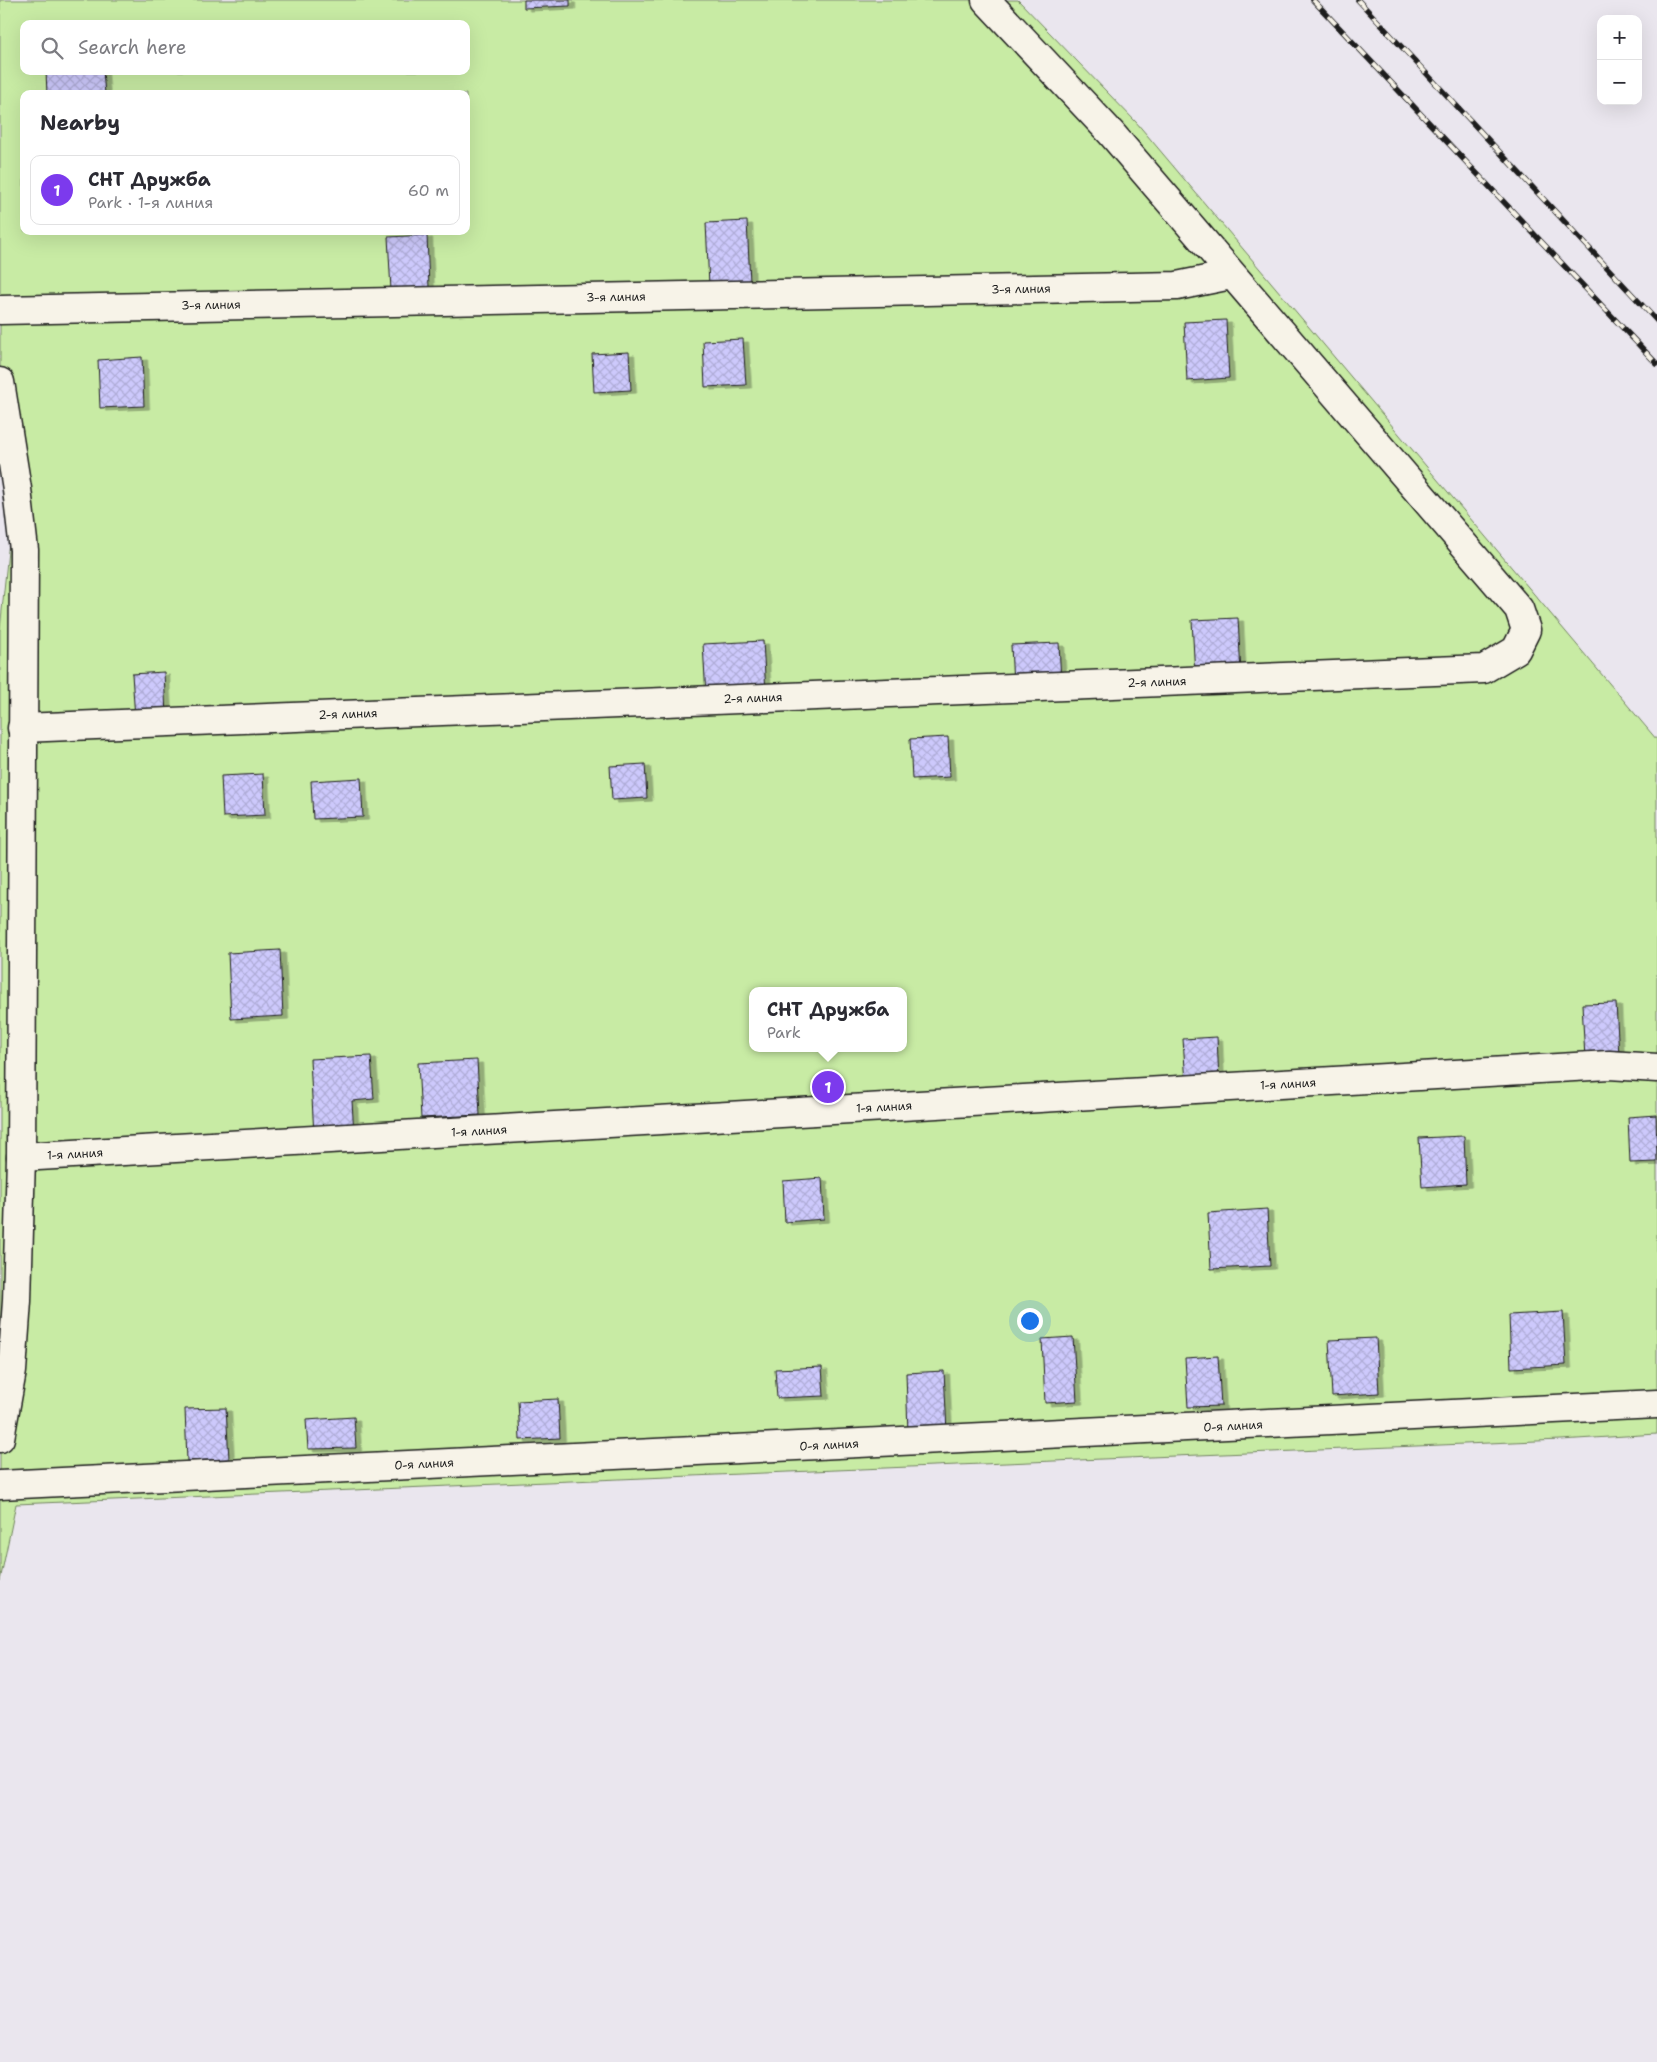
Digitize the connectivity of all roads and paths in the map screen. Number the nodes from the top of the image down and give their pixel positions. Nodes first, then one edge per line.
1 (986, 0) edge
2 (1231, 275) junction
3 (0, 310) edge
4 (0, 382) edge
5 (22, 728) junction
6 (1657, 1068) edge
7 (20, 1157) junction
8 (1657, 1404) edge
9 (0, 1438) edge
10 (0, 1485) edge

1 - 2 street
2 - 3 street, 3-я линия
2 - 5 street, 2-я линия
4 - 5 street
5 - 7 street
6 - 7 street, 1-я линия
7 - 9 street
8 - 10 street, 0-я линия

